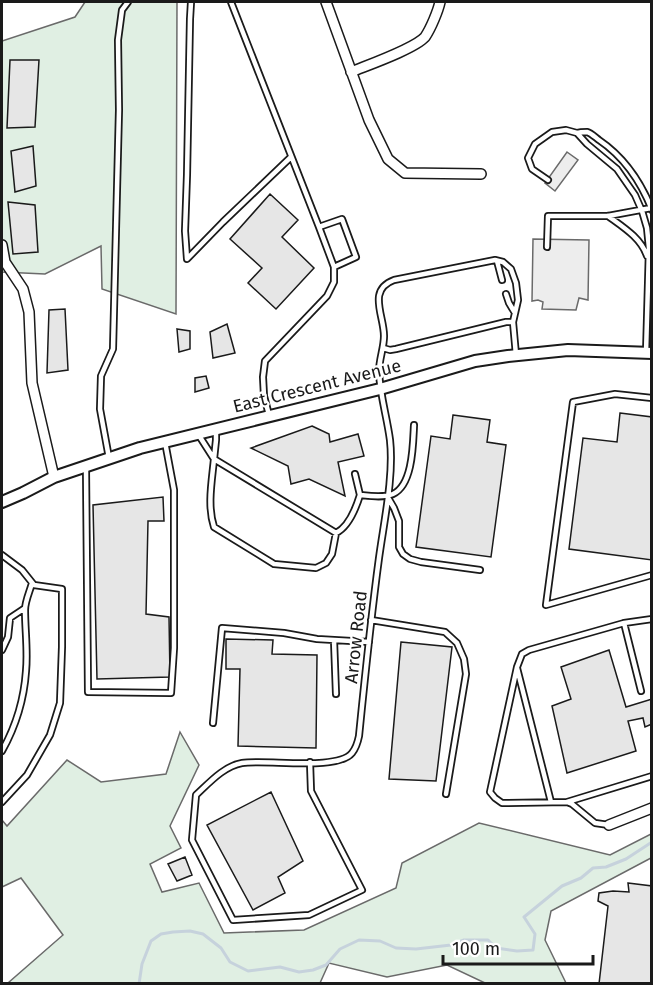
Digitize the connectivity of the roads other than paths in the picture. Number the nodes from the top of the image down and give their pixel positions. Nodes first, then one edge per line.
1 (128, 2) edge
2 (191, 2) edge
3 (231, 2) edge
4 (326, 2) edge
5 (441, 2) edge
6 (351, 72) junction
7 (577, 133) junction
8 (291, 157) junction
9 (482, 174) dead end
10 (548, 180) dead end
11 (651, 209) edge
12 (642, 211) junction
13 (608, 216) junction
14 (319, 227) junction
15 (2, 245) edge
16 (547, 247) dead end
17 (497, 261) junction
18 (648, 262) junction
19 (334, 267) junction
20 (502, 280) dead end
21 (506, 294) dead end
22 (515, 313) junction
23 (513, 322) junction
24 (383, 348) junction
25 (649, 353) edge
26 (516, 355) junction
27 (381, 389) junction
28 (651, 398) edge
29 (269, 415) junction
30 (414, 425) dead end
31 (216, 429) junction
32 (198, 434) junction
33 (165, 442) junction
34 (109, 458) junction
35 (214, 459) junction
36 (86, 465) junction
37 (355, 474) dead end
38 (54, 477) junction
39 (360, 495) junction
40 (387, 496) junction
41 (2, 502) edge
42 (336, 533) junction
43 (2, 555) edge
44 (480, 570) dead end
45 (651, 575) edge
46 (32, 583) junction
47 (25, 608) junction
48 (651, 619) edge
49 (371, 620) junction
50 (624, 623) junction
51 (2, 625) edge
52 (9, 629) junction
53 (334, 640) junction
54 (369, 642) junction
55 (2, 650) edge
56 (517, 667) junction
57 (641, 691) dead end
58 (336, 694) dead end
59 (213, 723) dead end
60 (2, 751) edge
61 (310, 762) junction
62 (651, 776) edge
63 (446, 794) dead end
64 (2, 802) edge
65 (551, 802) junction
66 (567, 802) junction
67 (651, 808) edge
68 (609, 825) joint

1 - 34 lane
2 - 8 lane
3 - 8 lane
4 - 6 street
5 - 6 street
6 - 9 street
7 - 10 lane
7 - 11 lane
7 - 12 lane
8 - 14 lane
11 - 12 lane
12 - 13 lane
12 - 18 lane
13 - 16 lane
13 - 18 lane
14 - 19 lane
14 - 19 lane
15 - 38 street
17 - 20 lane
17 - 22 lane
17 - 24 lane, Arrow Road
18 - 25 lane
19 - 29 lane
21 - 22 lane
22 - 23 lane
23 - 24 lane
23 - 26 lane
24 - 27 lane, Arrow Road
25 - 26 street, East Crescent Avenue
26 - 27 street, East Crescent Avenue
27 - 29 street, East Crescent Avenue
27 - 40 lane, Arrow Road
28 - 45 lane
29 - 31 street, East Crescent Avenue
30 - 40 lane
31 - 32 street, East Crescent Avenue
31 - 35 lane
32 - 33 street, East Crescent Avenue
32 - 35 lane
33 - 34 street, East Crescent Avenue
33 - 36 lane
34 - 36 street, East Crescent Avenue
35 - 42 lane
35 - 42 lane
36 - 38 street, East Crescent Avenue
37 - 39 lane
38 - 41 street, East Crescent Avenue
39 - 40 lane
39 - 42 lane
40 - 44 lane
40 - 49 lane, Arrow Road
43 - 46 lane
46 - 47 lane
46 - 64 lane
47 - 52 lane
47 - 60 lane
48 - 50 lane
49 - 54 lane, Arrow Road
49 - 63 lane
50 - 56 lane
50 - 57 lane
51 - 52 lane
52 - 55 lane
53 - 54 lane
53 - 58 lane
53 - 59 lane
54 - 61 lane, Arrow Road
56 - 65 lane
56 - 65 lane
61 - 61 lane, Arrow Road
62 - 66 lane
65 - 66 lane
66 - 68 lane
67 - 68 street

